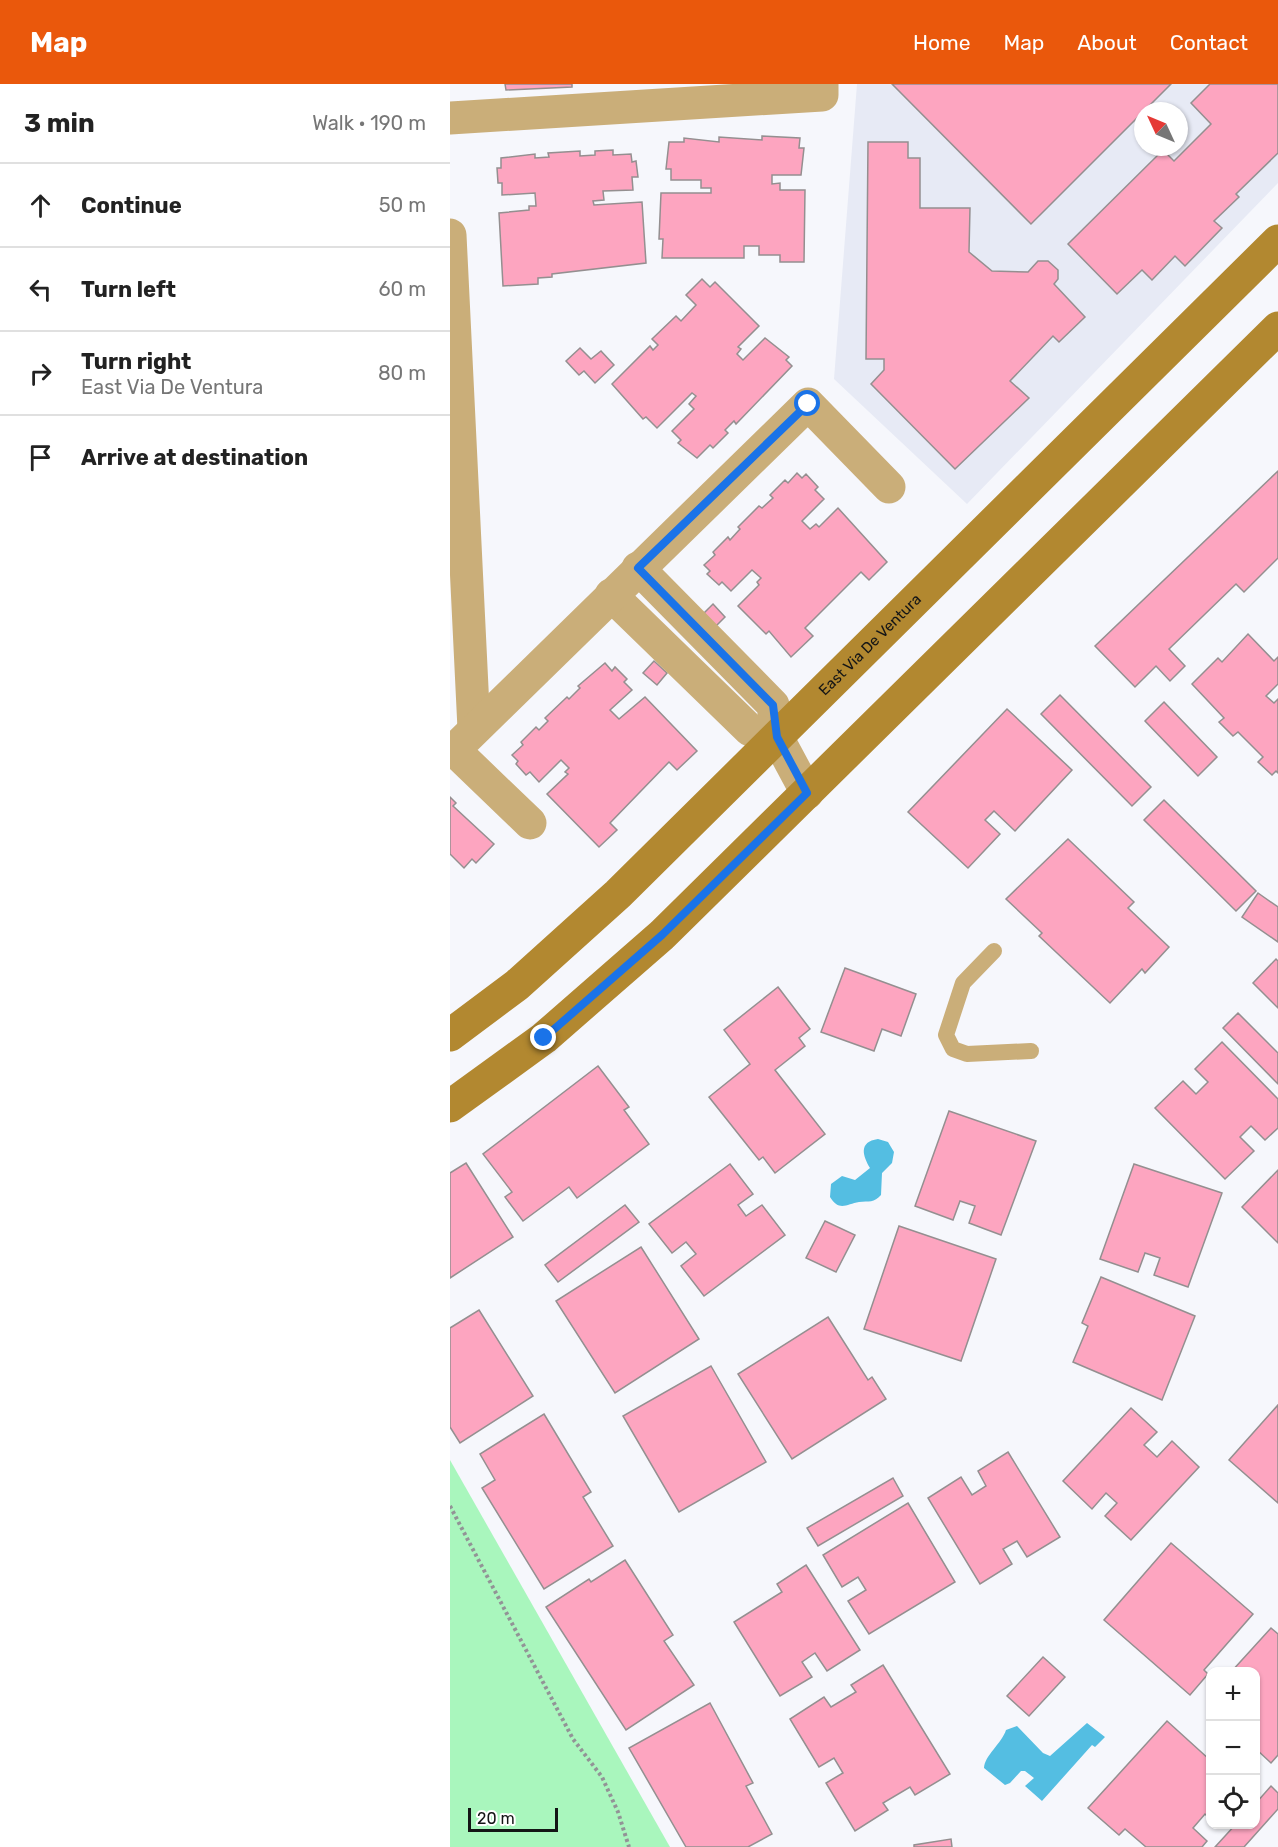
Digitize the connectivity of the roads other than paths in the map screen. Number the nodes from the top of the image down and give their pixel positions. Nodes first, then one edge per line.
1 (822, 84) edge
2 (450, 118) edge
3 (450, 235) edge
4 (1278, 241) edge
5 (1278, 328) edge
6 (889, 487) dead end
7 (638, 568) junction
8 (611, 595) junction
9 (474, 729) junction
10 (777, 737) junction
11 (807, 793) junction
12 (530, 823) dead end
13 (994, 951) dead end
14 (450, 1035) edge
15 (1030, 1052) dead end
16 (450, 1106) edge

1 - 2 street
3 - 9 street
4 - 10 main road, East Via De Ventura
5 - 11 main road
6 - 7 street
7 - 8 street
7 - 10 street
8 - 9 street
8 - 10 street
9 - 12 street
10 - 11 street
10 - 14 main road, East Via De Ventura
11 - 16 main road
13 - 15 lane

